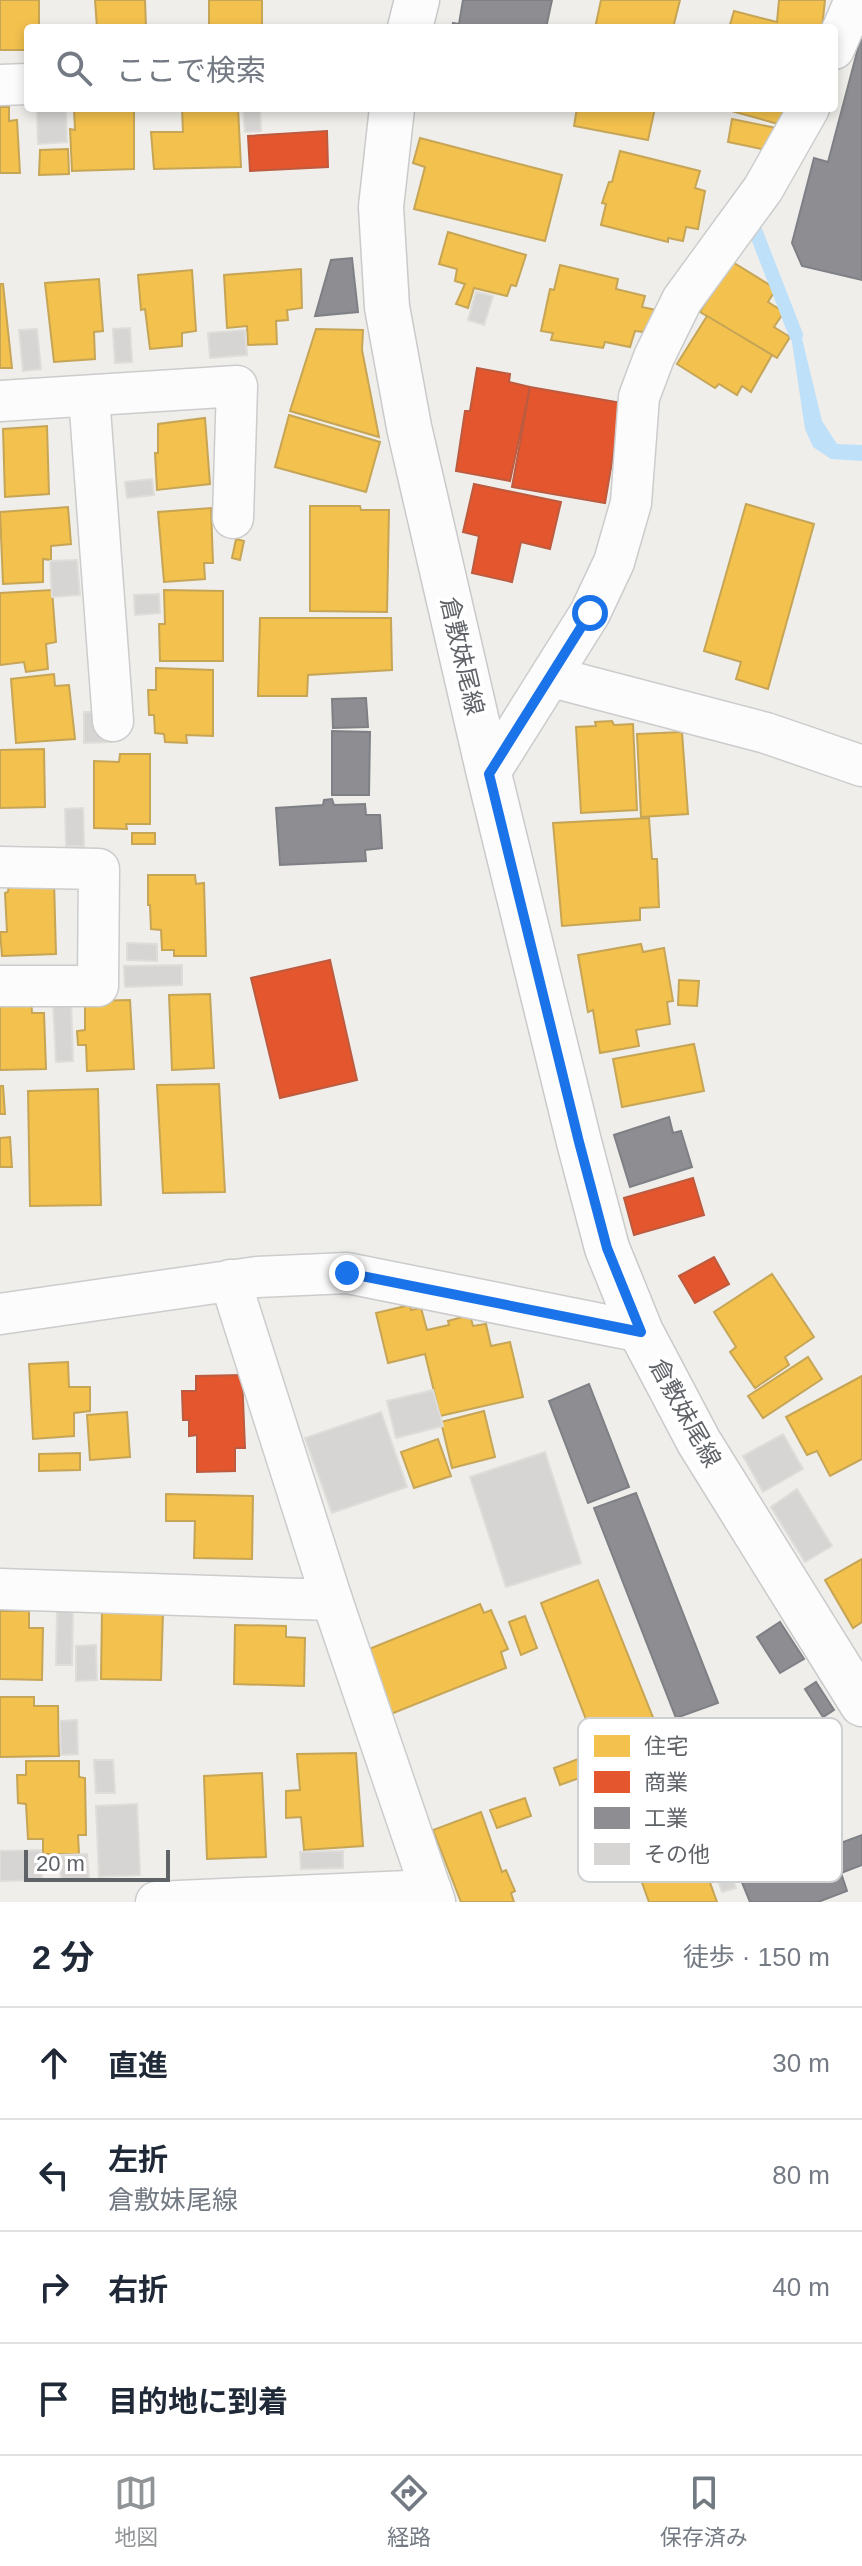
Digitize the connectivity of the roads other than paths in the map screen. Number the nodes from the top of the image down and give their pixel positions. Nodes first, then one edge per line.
1 (417, 0) edge
2 (855, 0) edge
3 (411, 24) edge
4 (838, 40) edge
5 (24, 84) edge
6 (0, 85) edge
7 (392, 112) edge
8 (807, 112) edge
9 (89, 396) junction
10 (0, 401) edge
11 (233, 518) dead end
12 (552, 677) junction
13 (113, 721) dead end
14 (862, 766) edge
15 (489, 774) junction
16 (0, 867) edge
17 (0, 986) edge
18 (230, 1280) junction
19 (0, 1314) edge
20 (641, 1332) junction
21 (0, 1589) edge
22 (332, 1600) junction
23 (862, 1704) edge
24 (433, 1896) edge
25 (156, 1902) edge

1 - 3 main road
2 - 4 street
5 - 6 street
7 - 15 main road, 倉敷妹尾線
8 - 12 street
9 - 10 street
9 - 11 street
9 - 13 street
12 - 14 street
12 - 15 street
15 - 20 main road, 倉敷妹尾線
16 - 17 street
18 - 19 street
18 - 20 street
18 - 22 street
20 - 23 main road, 倉敷妹尾線
21 - 22 street
22 - 24 street
24 - 25 street

